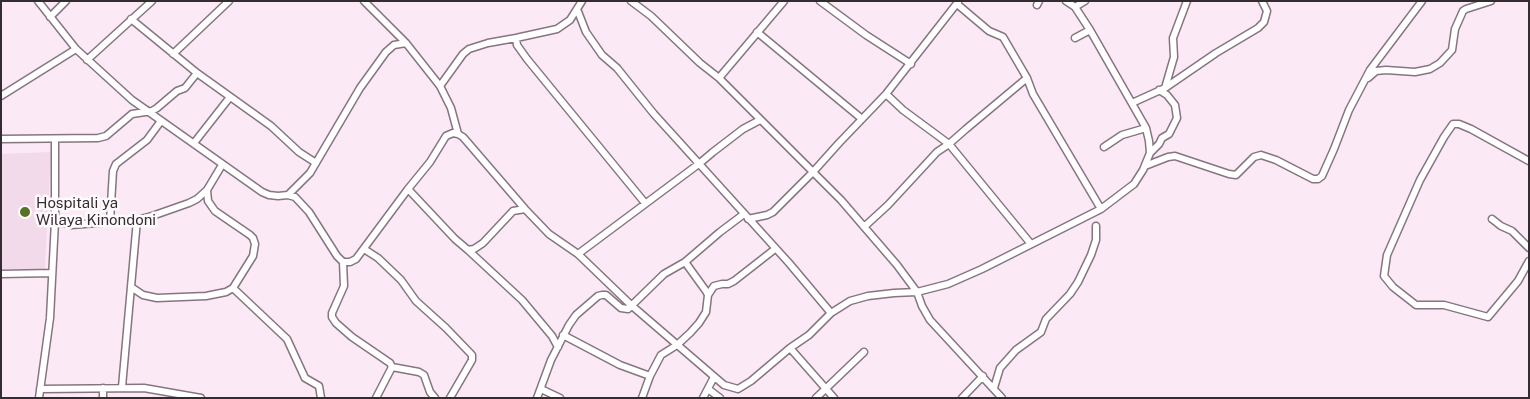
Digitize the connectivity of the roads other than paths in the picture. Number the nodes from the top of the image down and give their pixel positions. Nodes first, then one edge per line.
1 (38, 1) edge
2 (66, 1) edge
3 (152, 1) edge
4 (229, 1) edge
5 (364, 1) edge
6 (582, 1) edge
7 (631, 1) edge
8 (784, 1) edge
9 (820, 1) edge
10 (1066, 1) edge
11 (1085, 1) edge
12 (1187, 1) edge
13 (1262, 1) edge
14 (1422, 1) edge
15 (1491, 1) edge
16 (958, 2) edge
17 (1075, 7) junction
18 (577, 9) junction
19 (50, 18) junction
20 (131, 19) junction
21 (1090, 30) junction
22 (757, 32) junction
23 (516, 38) junction
24 (1076, 38) dead end
25 (406, 43) junction
26 (76, 49) junction
27 (173, 54) junction
28 (87, 60) junction
29 (911, 64) junction
30 (197, 74) junction
31 (719, 78) junction
32 (1027, 78) junction
33 (1364, 81) junction
34 (440, 86) junction
35 (1162, 89) junction
36 (886, 94) junction
37 (1, 96) edge
38 (230, 97) junction
39 (1132, 103) junction
40 (147, 112) junction
41 (862, 119) junction
42 (760, 120) junction
43 (160, 121) junction
44 (1146, 128) junction
45 (458, 134) junction
46 (1, 140) edge
47 (55, 140) junction
48 (194, 143) junction
49 (949, 144) junction
50 (1104, 147) dead end
51 (1150, 153) junction
52 (1529, 161) edge
53 (316, 163) junction
54 (700, 163) junction
55 (222, 164) junction
56 (1145, 166) junction
57 (814, 172) junction
58 (408, 188) junction
59 (207, 190) junction
60 (288, 195) junction
61 (645, 203) junction
62 (525, 209) junction
63 (1101, 209) junction
64 (746, 216) junction
65 (1492, 219) dead end
66 (137, 220) junction
67 (56, 221) junction
68 (110, 221) junction
69 (1096, 226) dead end
70 (864, 227) junction
71 (1031, 244) junction
72 (1529, 248) edge
73 (364, 249) junction
74 (775, 249) junction
75 (468, 250) junction
76 (578, 254) junction
77 (1529, 261) edge
78 (343, 262) junction
79 (685, 262) junction
80 (52, 273) junction
81 (1, 274) edge
82 (131, 287) junction
83 (234, 288) junction
84 (917, 292) junction
85 (708, 295) junction
86 (632, 305) junction
87 (831, 313) junction
88 (563, 335) junction
89 (677, 345) junction
90 (558, 347) junction
91 (790, 348) junction
92 (864, 352) dead end
93 (392, 367) junction
94 (650, 376) junction
95 (714, 376) junction
96 (983, 376) junction
97 (122, 387) junction
98 (104, 388) junction
99 (826, 388) junction
100 (994, 388) junction
101 (40, 389) junction
102 (541, 389) junction
103 (708, 389) junction
104 (39, 398) edge
105 (103, 398) edge
106 (201, 398) edge
107 (321, 398) edge
108 (376, 398) edge
109 (435, 398) edge
110 (450, 398) edge
111 (537, 398) edge
112 (560, 398) edge
113 (642, 398) edge
114 (703, 398) edge
115 (720, 398) edge
116 (816, 398) edge
117 (834, 398) edge
118 (962, 398) edge
119 (1002, 398) edge

1 - 19 street
2 - 19 street
3 - 20 street
4 - 27 street
5 - 25 street
6 - 18 street
7 - 31 street
8 - 22 street
9 - 29 street
10 - 17 street
11 - 17 street
12 - 35 street
13 - 35 street
14 - 33 street
15 - 33 street
16 - 29 street
16 - 32 street
17 - 21 street
18 - 23 street
18 - 54 street
19 - 26 street
20 - 27 street
20 - 28 street
21 - 24 street
21 - 39 street
22 - 31 street
22 - 41 street
23 - 34 street
23 - 61 street
25 - 34 street
25 - 53 street
26 - 28 street
26 - 37 street
27 - 30 street
28 - 40 street
29 - 36 street
30 - 38 street
30 - 40 street
31 - 42 street
32 - 49 street
32 - 63 street
33 - 56 street
34 - 45 street
35 - 39 street
35 - 51 street
36 - 41 street
36 - 49 street
38 - 48 street
38 - 53 street
39 - 44 street
40 - 43 street
40 - 47 street
41 - 57 street
42 - 54 street
42 - 57 street
43 - 48 street
43 - 68 street
44 - 50 street
44 - 51 street
45 - 58 street
45 - 62 street
46 - 47 street
47 - 67 street
48 - 55 street
49 - 70 street
49 - 71 street
51 - 56 street
52 - 77 street
53 - 60 street
54 - 61 street
54 - 64 street
55 - 59 street
55 - 60 street
56 - 63 street
57 - 64 street
57 - 70 street
58 - 73 street
58 - 75 street
59 - 66 street
59 - 83 street
60 - 78 street
61 - 76 street
62 - 75 street
62 - 76 street
63 - 71 street
64 - 74 street
64 - 79 street
65 - 72 street
66 - 68 street
66 - 82 street
67 - 68 street
67 - 80 street
69 - 100 street
70 - 84 street
71 - 84 street
73 - 78 street
73 - 110 street
74 - 85 street
74 - 87 street
75 - 90 street
76 - 86 street
78 - 93 street
79 - 85 street
79 - 86 street
80 - 81 street
80 - 101 street
82 - 83 street
82 - 97 street
83 - 107 street
84 - 87 street
84 - 96 street
85 - 89 street
86 - 88 street
86 - 89 street
87 - 91 street
88 - 90 street
88 - 94 street
89 - 94 street
89 - 95 street
90 - 102 street
91 - 95 street
91 - 99 street
92 - 99 street
93 - 108 street
93 - 109 street
94 - 113 street
95 - 103 street
96 - 100 street
96 - 118 street
97 - 98 street
97 - 106 street
98 - 101 street
98 - 105 street
99 - 116 street
99 - 117 street
100 - 119 street
101 - 104 street
102 - 111 street
102 - 112 street
103 - 114 street
103 - 115 street

